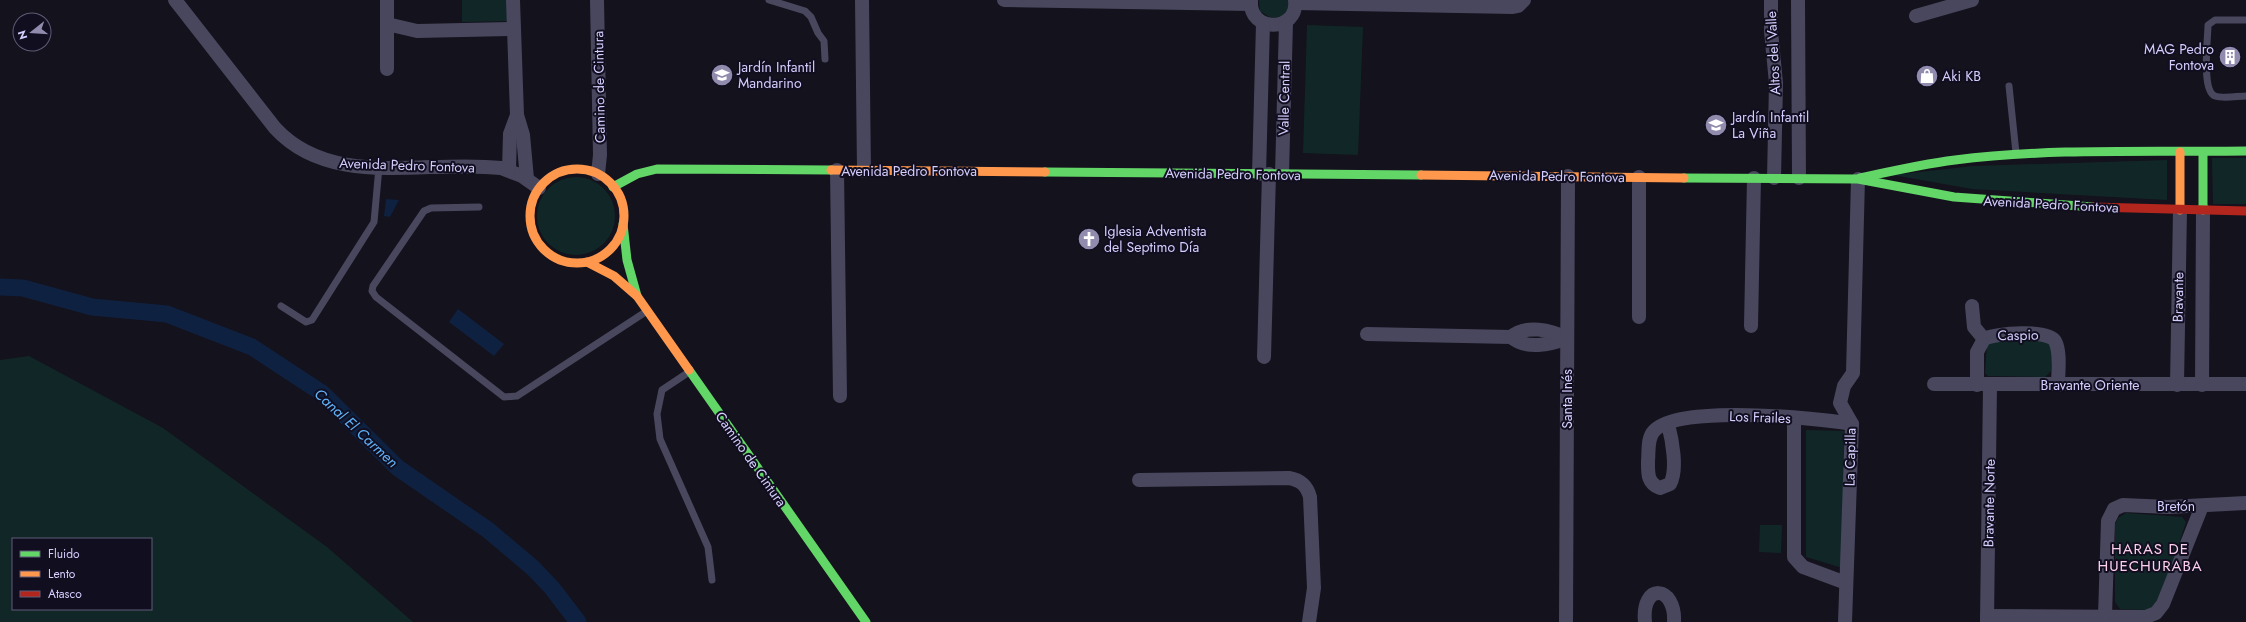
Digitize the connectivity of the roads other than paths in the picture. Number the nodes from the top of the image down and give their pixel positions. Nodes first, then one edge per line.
1 (175, 0) edge
2 (387, 0) edge
3 (513, 0) edge
4 (597, 0) edge
5 (769, 0) edge
6 (862, 0) edge
7 (1004, 0) edge
8 (1524, 0) edge
9 (1771, 0) edge
10 (1798, 0) edge
11 (1972, 0) edge
12 (1050, 1) edge
13 (1166, 1) edge
14 (1251, 2) edge
15 (1296, 2) edge
16 (1408, 3) edge
17 (1916, 16) dead end
18 (2246, 20) edge
19 (1286, 22) junction
20 (1263, 23) junction
21 (387, 24) junction
22 (514, 29) junction
23 (825, 59) dead end
24 (386, 70) dead end
25 (2009, 86) dead end
26 (2246, 96) edge
27 (517, 115) junction
28 (1775, 142) junction
29 (1798, 142) junction
30 (2246, 151) edge
31 (2180, 152) junction
32 (2203, 152) junction
33 (2016, 154) junction
34 (379, 167) junction
35 (509, 170) junction
36 (838, 170) junction
37 (864, 171) junction
38 (598, 174) junction
39 (1270, 174) junction
40 (1568, 176) junction
41 (1639, 177) junction
42 (527, 178) junction
43 (1754, 178) junction
44 (1774, 178) junction
45 (1799, 178) junction
46 (1858, 179) junction
47 (613, 187) junction
48 (539, 188) junction
49 (479, 207) dead end
50 (2180, 210) junction
51 (2203, 210) junction
52 (2246, 211) edge
53 (623, 223) junction
54 (587, 262) junction
55 (637, 296) junction
56 (281, 306) dead end
57 (1972, 306) dead end
58 (647, 310) junction
59 (1639, 317) dead end
60 (1751, 326) dead end
61 (1367, 334) dead end
62 (1568, 338) junction
63 (1984, 339) junction
64 (1264, 358) dead end
65 (690, 372) junction
66 (1934, 384) dead end
67 (2246, 384) edge
68 (1983, 385) junction
69 (2058, 385) junction
70 (2177, 385) junction
71 (2202, 385) junction
72 (840, 396) dead end
73 (1794, 419) junction
74 (1668, 424) dead end
75 (1852, 424) junction
76 (1139, 480) dead end
77 (2246, 503) edge
78 (2202, 506) junction
79 (712, 580) dead end
80 (1846, 583) junction
81 (2105, 616) junction
82 (1987, 619) edge
83 (866, 622) edge
84 (1309, 622) edge
85 (1566, 622) edge
86 (1645, 622) edge
87 (1674, 622) edge
88 (1845, 622) edge

1 - 34 street, Avenida Pedro Fontova
2 - 21 street
3 - 22 street
4 - 38 street, Camino de Cintura
5 - 23 lane
6 - 37 street
7 - 12 street
8 - 16 street
9 - 28 street, Altos del Valle
10 - 29 street, Altos del Valle
11 - 17 street
12 - 13 street
13 - 14 street
14 - 20 street
15 - 16 street
15 - 19 street
18 - 26 lane
19 - 20 street
19 - 39 street, Valle Central
20 - 39 street, Valle Central
21 - 22 street
21 - 24 street
22 - 27 street
25 - 33 lane
27 - 35 street
27 - 42 street
28 - 29 street
28 - 44 street, Altos del Valle
29 - 45 street, Altos del Valle
30 - 32 street, Avenida Pedro Fontova
31 - 32 street, Avenida Pedro Fontova
31 - 33 street, Avenida Pedro Fontova
31 - 50 street
32 - 51 street
33 - 46 street, Avenida Pedro Fontova
34 - 35 street, Avenida Pedro Fontova
34 - 56 lane
35 - 42 street, Avenida Pedro Fontova
36 - 37 street, Avenida Pedro Fontova
36 - 47 street, Avenida Pedro Fontova
36 - 72 street
37 - 39 street, Avenida Pedro Fontova
38 - 47 street
38 - 48 street
39 - 40 street, Avenida Pedro Fontova
39 - 64 street
40 - 41 street, Avenida Pedro Fontova
40 - 62 street, Santa Inés
41 - 43 street, Avenida Pedro Fontova
41 - 59 street
42 - 48 street, Avenida Pedro Fontova
43 - 44 street, Avenida Pedro Fontova
43 - 60 street
44 - 45 street, Avenida Pedro Fontova
45 - 46 street, Avenida Pedro Fontova
46 - 50 street, Avenida Pedro Fontova
46 - 75 street, La Capilla
47 - 53 street
48 - 54 street
49 - 58 lane
50 - 51 street, Avenida Pedro Fontova
50 - 70 street, Bravante
51 - 52 street, Avenida Pedro Fontova
51 - 71 street, Bravante
53 - 54 street
53 - 55 street, Camino de Cintura
54 - 55 street, Camino de Cintura
55 - 58 street, Camino de Cintura
57 - 63 street, Caspio
58 - 65 street, Camino de Cintura
61 - 62 street
62 - 85 street, Santa Inés
63 - 68 street, Caspio
63 - 69 street, Caspio
65 - 79 lane
65 - 83 street, Camino de Cintura
66 - 68 street, Bravante Oriente
67 - 71 street, Bravante Oriente
68 - 69 street, Bravante Oriente
68 - 82 street, Bravante Norte
69 - 70 street, Bravante Oriente
70 - 71 street, Bravante Oriente
73 - 74 street, Los Frailes
73 - 75 street, Los Frailes
73 - 80 street
75 - 80 street, La Capilla
76 - 84 street
77 - 78 street
78 - 81 street, Bretón
78 - 81 street, Bretón
80 - 88 street, La Capilla
81 - 82 street, Bretón
86 - 87 street

